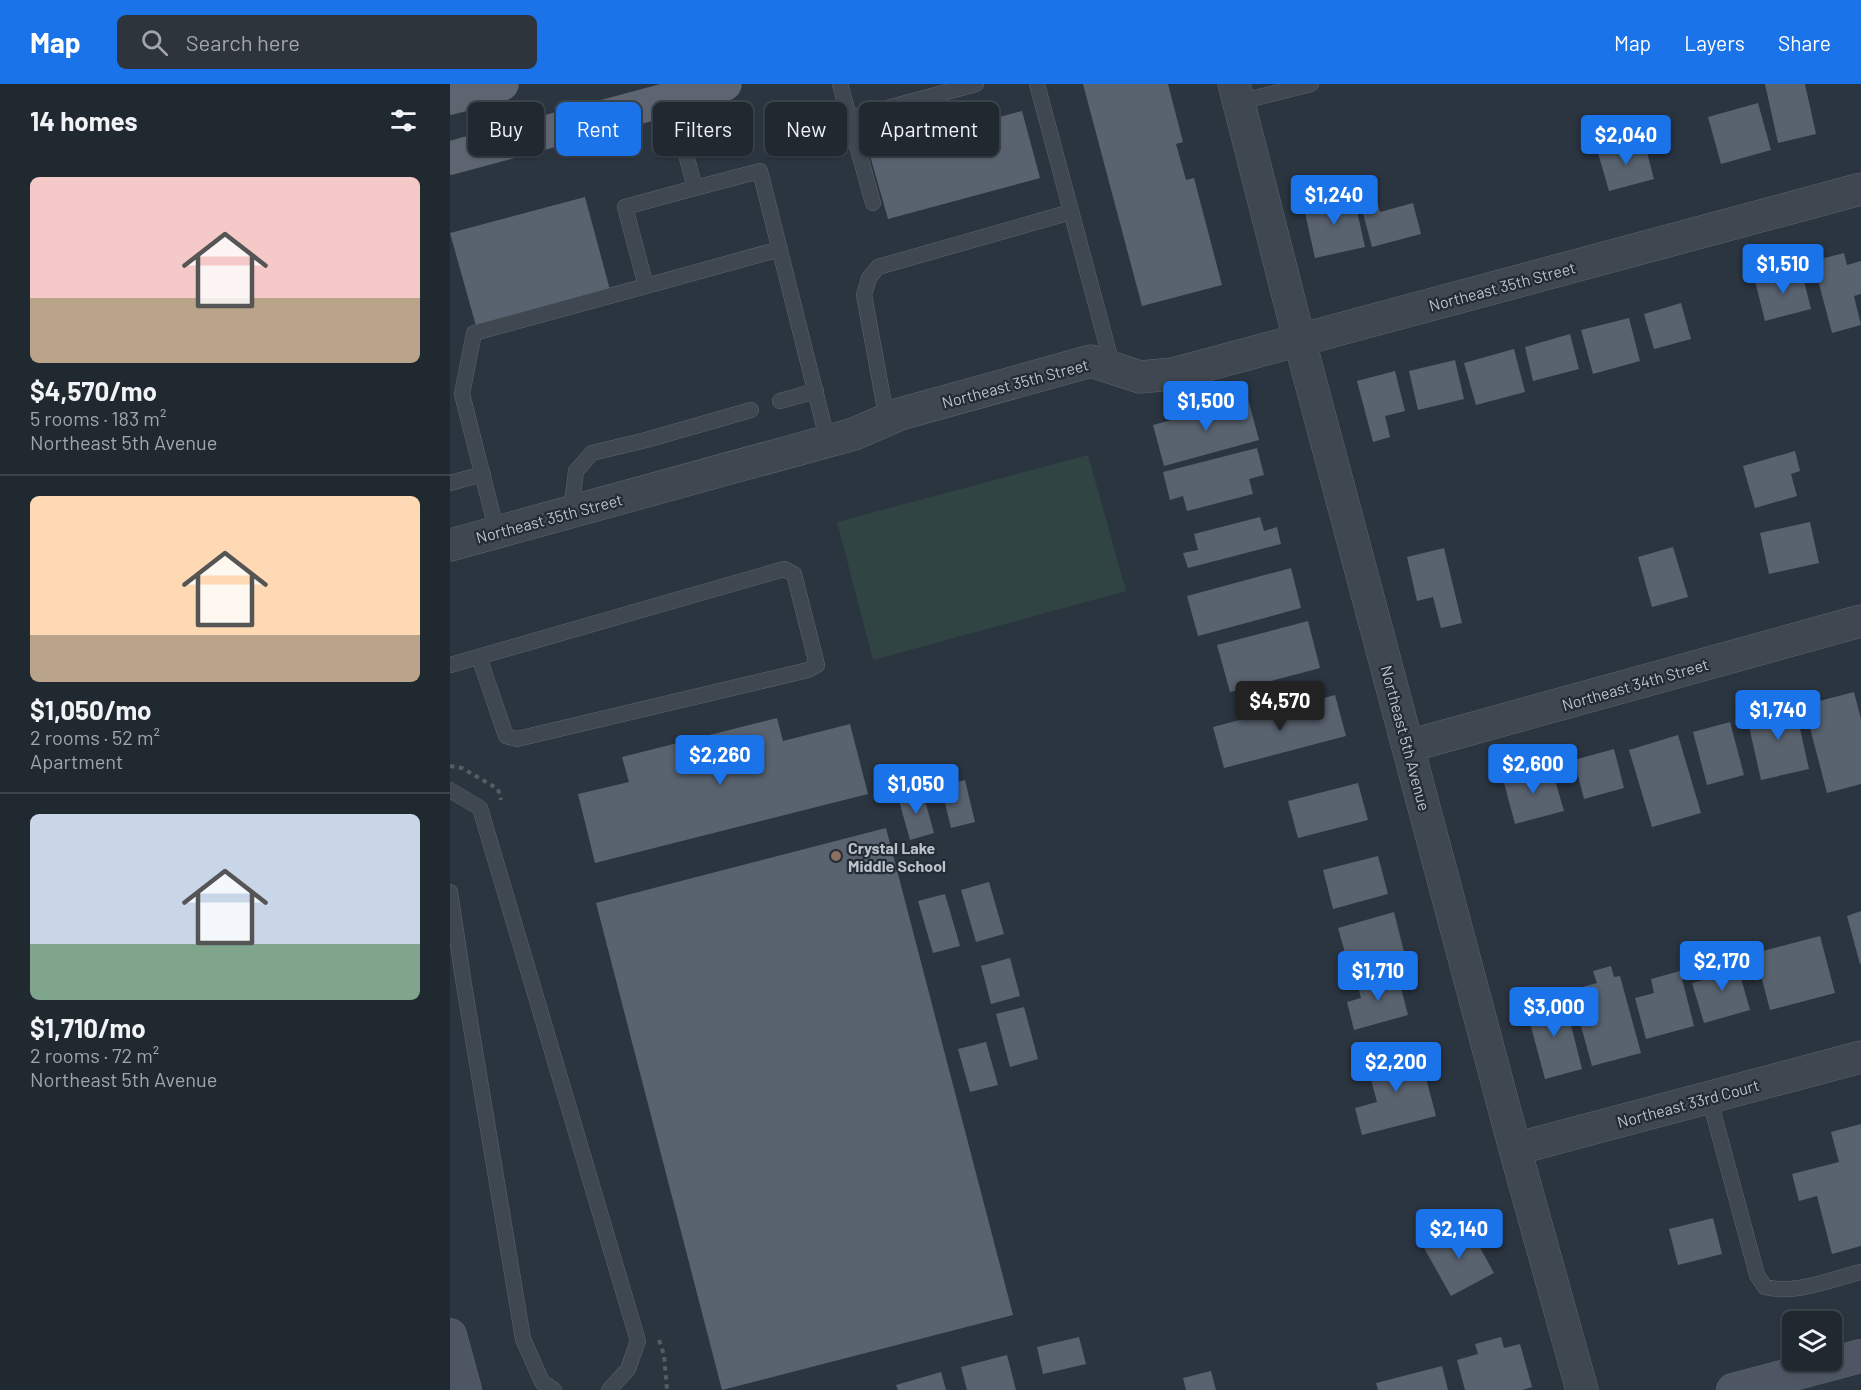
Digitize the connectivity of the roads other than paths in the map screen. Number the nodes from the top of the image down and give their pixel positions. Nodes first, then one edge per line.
1 (502, 84) edge
2 (725, 84) edge
3 (840, 84) edge
4 (976, 84) edge
5 (1037, 84) edge
6 (1311, 84) edge
7 (940, 89) edge
8 (1236, 93) edge
9 (450, 98) edge
10 (671, 99) junction
11 (850, 118) junction
12 (450, 158) edge
13 (695, 188) junction
14 (1861, 189) edge
15 (873, 203) dead end
16 (1071, 212) junction
17 (780, 249) junction
18 (646, 286) junction
19 (1300, 340) junction
20 (1113, 368) junction
21 (816, 391) junction
22 (456, 396) edge
23 (780, 401) dead end
24 (751, 410) dead end
25 (886, 420) junction
26 (828, 442) junction
27 (483, 474) junction
28 (450, 483) edge
29 (571, 512) junction
30 (497, 532) junction
31 (450, 545) edge
32 (1861, 621) edge
33 (479, 657) junction
34 (450, 665) edge
35 (1409, 746) junction
36 (450, 790) edge
37 (450, 892) edge
38 (1861, 1057) edge
39 (1709, 1097) junction
40 (1515, 1149) junction
41 (1861, 1272) edge
42 (450, 1335) edge
43 (1861, 1356) edge
44 (465, 1390) edge
45 (554, 1390) edge
46 (609, 1390) edge
47 (1582, 1390) edge
48 (1732, 1390) edge

1 - 9 main road
2 - 10 main road
3 - 11 lane
4 - 7 lane
5 - 16 lane
6 - 8 lane
7 - 11 lane
8 - 19 street, Northeast 5th Avenue
10 - 12 main road
10 - 13 lane
11 - 15 lane
13 - 17 lane
13 - 18 lane
14 - 19 street, Northeast 35th Street
16 - 20 lane
16 - 25 lane
17 - 18 lane
17 - 21 lane
18 - 22 lane
19 - 20 street, Northeast 35th Street
19 - 35 street, Northeast 5th Avenue
20 - 25 street, Northeast 35th Street
21 - 23 lane
21 - 26 lane
22 - 27 lane
24 - 29 lane
25 - 26 street, Northeast 35th Street
26 - 29 street, Northeast 35th Street
27 - 28 lane
27 - 30 lane
29 - 30 street, Northeast 35th Street
30 - 31 street, Northeast 35th Street
32 - 35 street, Northeast 34th Street
33 - 33 lane
33 - 34 lane
35 - 40 street, Northeast 5th Avenue
36 - 46 lane
37 - 45 lane
38 - 39 street, Northeast 33rd Court
39 - 40 street, Northeast 33rd Court
39 - 41 lane
40 - 47 street, Northeast 5th Avenue
42 - 44 street
43 - 48 street

